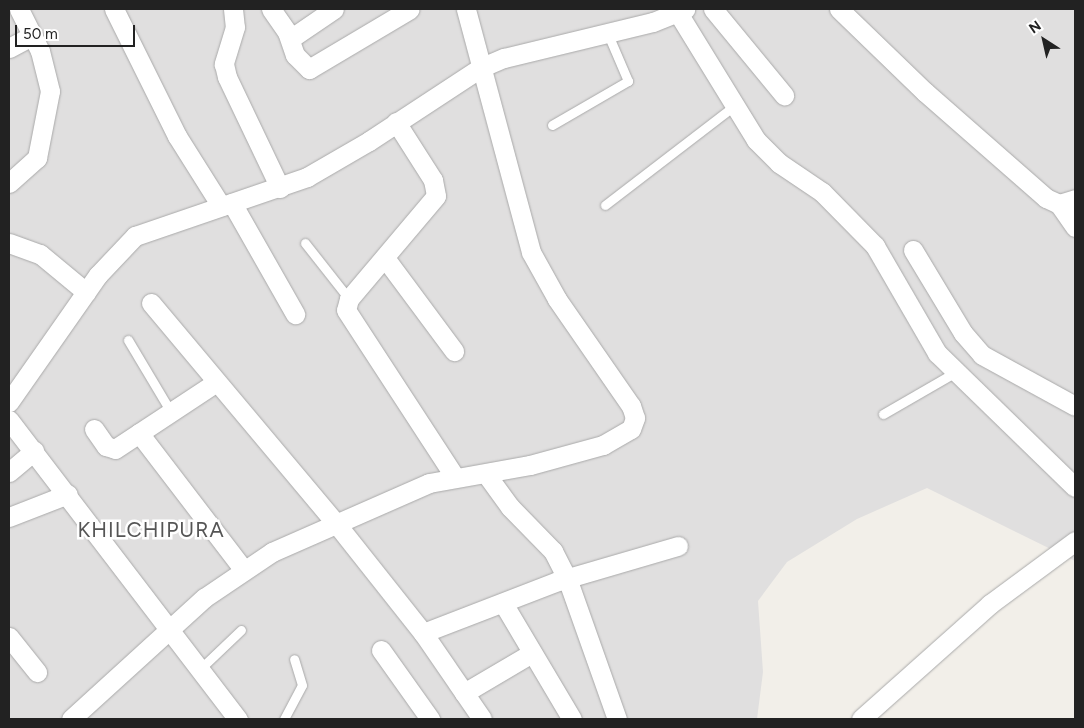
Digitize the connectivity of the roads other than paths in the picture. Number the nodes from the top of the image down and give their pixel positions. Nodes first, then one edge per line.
1 (19, 9) edge
2 (114, 9) edge
3 (233, 9) edge
4 (271, 9) edge
5 (334, 9) edge
6 (410, 9) edge
7 (466, 9) edge
8 (713, 9) edge
9 (839, 9) edge
10 (682, 11) edge
11 (607, 32) junction
12 (32, 34) junction
13 (290, 39) junction
14 (9, 48) edge
15 (480, 68) junction
16 (784, 95) dead end
17 (734, 106) junction
18 (396, 122) junction
19 (552, 125) dead end
20 (9, 183) edge
21 (280, 188) junction
22 (1067, 202) edge
23 (227, 204) junction
24 (605, 205) dead end
25 (1075, 227) edge
26 (9, 243) edge
27 (305, 243) dead end
28 (913, 250) dead end
29 (385, 258) junction
30 (86, 292) junction
31 (349, 299) junction
32 (151, 303) dead end
33 (295, 314) dead end
34 (128, 340) dead end
35 (454, 351) dead end
36 (954, 372) junction
37 (216, 383) junction
38 (9, 402) edge
39 (1075, 406) edge
40 (171, 412) junction
41 (883, 414) dead end
42 (9, 420) edge
43 (94, 430) dead end
44 (139, 433) junction
45 (34, 451) junction
46 (9, 472) edge
47 (486, 474) junction
48 (455, 477) junction
49 (1075, 487) edge
50 (68, 494) junction
51 (9, 517) edge
52 (335, 522) junction
53 (1075, 541) edge
54 (678, 546) dead end
55 (243, 569) junction
56 (567, 578) junction
57 (503, 603) junction
58 (167, 629) junction
59 (241, 630) dead end
60 (423, 633) junction
61 (9, 637) edge
62 (381, 650) dead end
63 (532, 653) junction
64 (294, 659) dead end
65 (199, 670) junction
66 (37, 672) dead end
67 (464, 693) junction
68 (71, 719) edge
69 (238, 719) edge
70 (284, 719) edge
71 (430, 719) edge
72 (482, 719) edge
73 (572, 719) edge
74 (617, 719) edge
75 (861, 719) edge

1 - 12 street
2 - 23 street
3 - 21 street
4 - 13 street
5 - 13 street
6 - 13 street
7 - 15 street
8 - 16 street
9 - 22 street
10 - 11 street
10 - 17 street
11 - 15 street
11 - 19 lane
12 - 14 street
12 - 20 street
15 - 18 street
15 - 47 street
17 - 24 lane
17 - 36 street
18 - 21 street
18 - 29 street
21 - 23 street
22 - 25 street
23 - 30 street
23 - 33 street
26 - 30 street
27 - 31 lane
28 - 39 street
29 - 31 street
29 - 35 street
30 - 38 street
31 - 48 street
32 - 37 street
34 - 40 lane
36 - 41 lane
36 - 49 street
37 - 40 street
37 - 52 street
40 - 44 street
42 - 45 street
43 - 44 street
44 - 55 street
45 - 46 street
45 - 50 street
47 - 48 street
47 - 56 street
48 - 52 street
50 - 51 street
50 - 58 street
52 - 55 street
52 - 60 street
53 - 75 street
54 - 56 street
55 - 58 street
56 - 57 street
56 - 74 street
57 - 60 street
57 - 63 street
58 - 65 street
58 - 68 street
59 - 65 lane
60 - 67 street
61 - 66 street
62 - 71 street
63 - 67 street
63 - 73 street
64 - 70 lane
65 - 69 street
67 - 72 street

